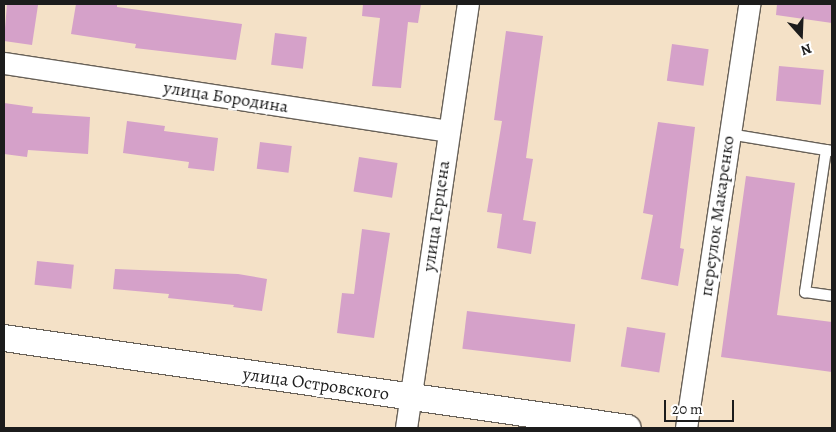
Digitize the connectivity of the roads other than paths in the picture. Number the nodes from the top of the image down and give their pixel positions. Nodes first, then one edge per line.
1 (468, 4) edge
2 (749, 4) edge
3 (4, 63) edge
4 (449, 131) junction
5 (729, 134) junction
6 (829, 150) edge
7 (832, 296) edge
8 (4, 338) edge
9 (409, 398) junction
10 (406, 428) edge
11 (628, 428) edge
12 (686, 428) edge

1 - 4 street, улица Герцена
2 - 5 street, переулок Макаренко
3 - 4 street, улица Бородина
4 - 9 street, улица Герцена
5 - 6 lane
5 - 12 street, переулок Макаренко
6 - 7 lane
8 - 9 street, улица Островского
9 - 10 street, улица Герцена
9 - 11 street, улица Островского

